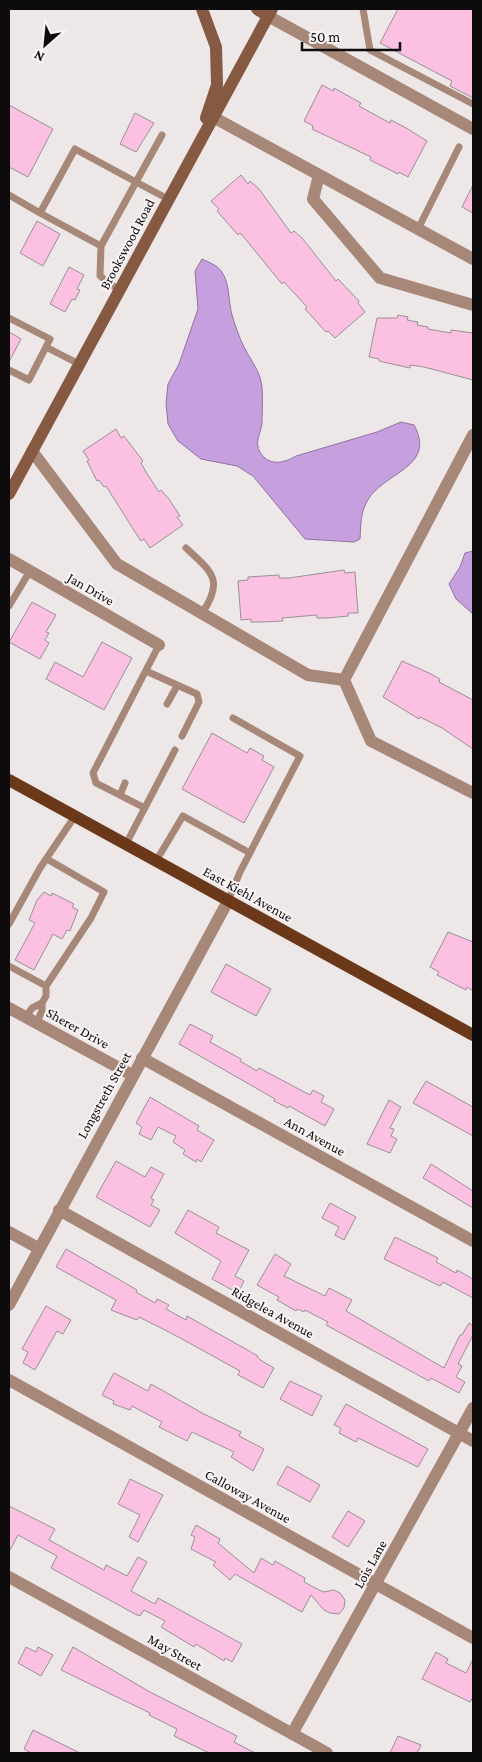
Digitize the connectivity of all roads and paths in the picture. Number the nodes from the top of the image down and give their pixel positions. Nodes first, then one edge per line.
1 (202, 9) edge
2 (257, 9) edge
3 (363, 9) edge
4 (270, 13) edge
5 (473, 104) edge
6 (213, 118) junction
7 (473, 129) edge
8 (162, 135) dead end
9 (198, 144) junction
10 (459, 147) dead end
11 (319, 175) junction
12 (136, 182) junction
13 (9, 195) edge
14 (168, 199) junction
15 (40, 213) junction
16 (418, 229) junction
17 (101, 246) junction
18 (473, 259) edge
19 (119, 290) junction
20 (473, 305) edge
21 (9, 318) edge
22 (46, 347) junction
23 (79, 364) junction
24 (9, 370) edge
25 (473, 435) edge
26 (32, 451) junction
27 (9, 494) edge
28 (186, 548) dead end
29 (9, 559) edge
30 (30, 571) junction
31 (9, 606) edge
32 (202, 613) junction
33 (159, 645) joint
34 (146, 671) junction
35 (344, 680) junction
36 (177, 686) junction
37 (167, 704) dead end
38 (233, 718) dead end
39 (182, 736) dead end
40 (175, 750) dead end
41 (9, 781) edge
42 (125, 784) dead end
43 (473, 793) edge
44 (120, 795) junction
45 (145, 808) junction
46 (75, 816) junction
47 (126, 844) junction
48 (250, 853) junction
49 (47, 859) junction
50 (156, 861) junction
51 (228, 900) junction
52 (9, 924) edge
53 (9, 966) edge
54 (46, 986) junction
55 (42, 1003) junction
56 (9, 1008) edge
57 (31, 1020) junction
58 (473, 1035) edge
59 (142, 1058) junction
60 (132, 1075) junction
61 (58, 1210) junction
62 (9, 1232) edge
63 (473, 1241) edge
64 (38, 1248) junction
65 (9, 1305) edge
66 (9, 1380) edge
67 (473, 1408) edge
68 (459, 1433) junction
69 (473, 1441) edge
70 (9, 1577) edge
71 (376, 1584) junction
72 (473, 1638) edge
73 (292, 1734) junction
74 (327, 1753) edge

1 - 9 main road
2 - 4 main road
3 - 5 lane
4 - 6 main road, Brookswood Road
4 - 7 street
6 - 9 main road, Brookswood Road
6 - 11 street
8 - 12 lane
9 - 14 main road, Brookswood Road
10 - 16 lane
11 - 16 street
11 - 20 street
12 - 14 lane
12 - 15 lane
12 - 17 lane
13 - 15 lane
14 - 19 main road, Brookswood Road
15 - 17 lane
16 - 18 street
17 - 19 lane
19 - 23 main road, Brookswood Road
21 - 22 lane
22 - 23 lane
22 - 24 lane
23 - 26 main road, Brookswood Road
25 - 35 street
26 - 27 main road, Brookswood Road
26 - 32 street
28 - 32 lane
29 - 30 street, Jan Drive
30 - 31 lane
30 - 33 street, Jan Drive
32 - 35 street
33 - 34 lane
34 - 36 lane
34 - 44 lane
35 - 43 street
36 - 37 lane
36 - 39 lane
38 - 48 lane
40 - 45 lane
41 - 46 main road, East Kiehl Avenue
42 - 44 lane
44 - 45 lane
45 - 47 lane
46 - 47 main road, East Kiehl Avenue
46 - 49 lane
47 - 50 main road, East Kiehl Avenue
48 - 50 lane
48 - 51 lane
49 - 52 lane
49 - 54 lane
50 - 51 main road, East Kiehl Avenue
51 - 58 main road, East Kiehl Avenue
51 - 59 street, Longstreth Street
53 - 54 lane
54 - 55 lane
55 - 57 lane
55 - 57 lane
56 - 57 street, Sherer Drive
57 - 60 street, Sherer Drive
59 - 60 street, Longstreth Street
59 - 63 street, Ann Avenue
60 - 61 street, Longstreth Street
61 - 64 street, Longstreth Street
61 - 68 street, Ridgelea Avenue
62 - 64 street
64 - 65 street, Longstreth Street
66 - 71 street, Calloway Avenue
67 - 68 street, Lois Lane
68 - 69 street, Ridgelea Avenue
68 - 71 street, Lois Lane
70 - 73 street, May Street
71 - 72 street, Calloway Avenue
71 - 73 street, Lois Lane
73 - 74 street, May Street

